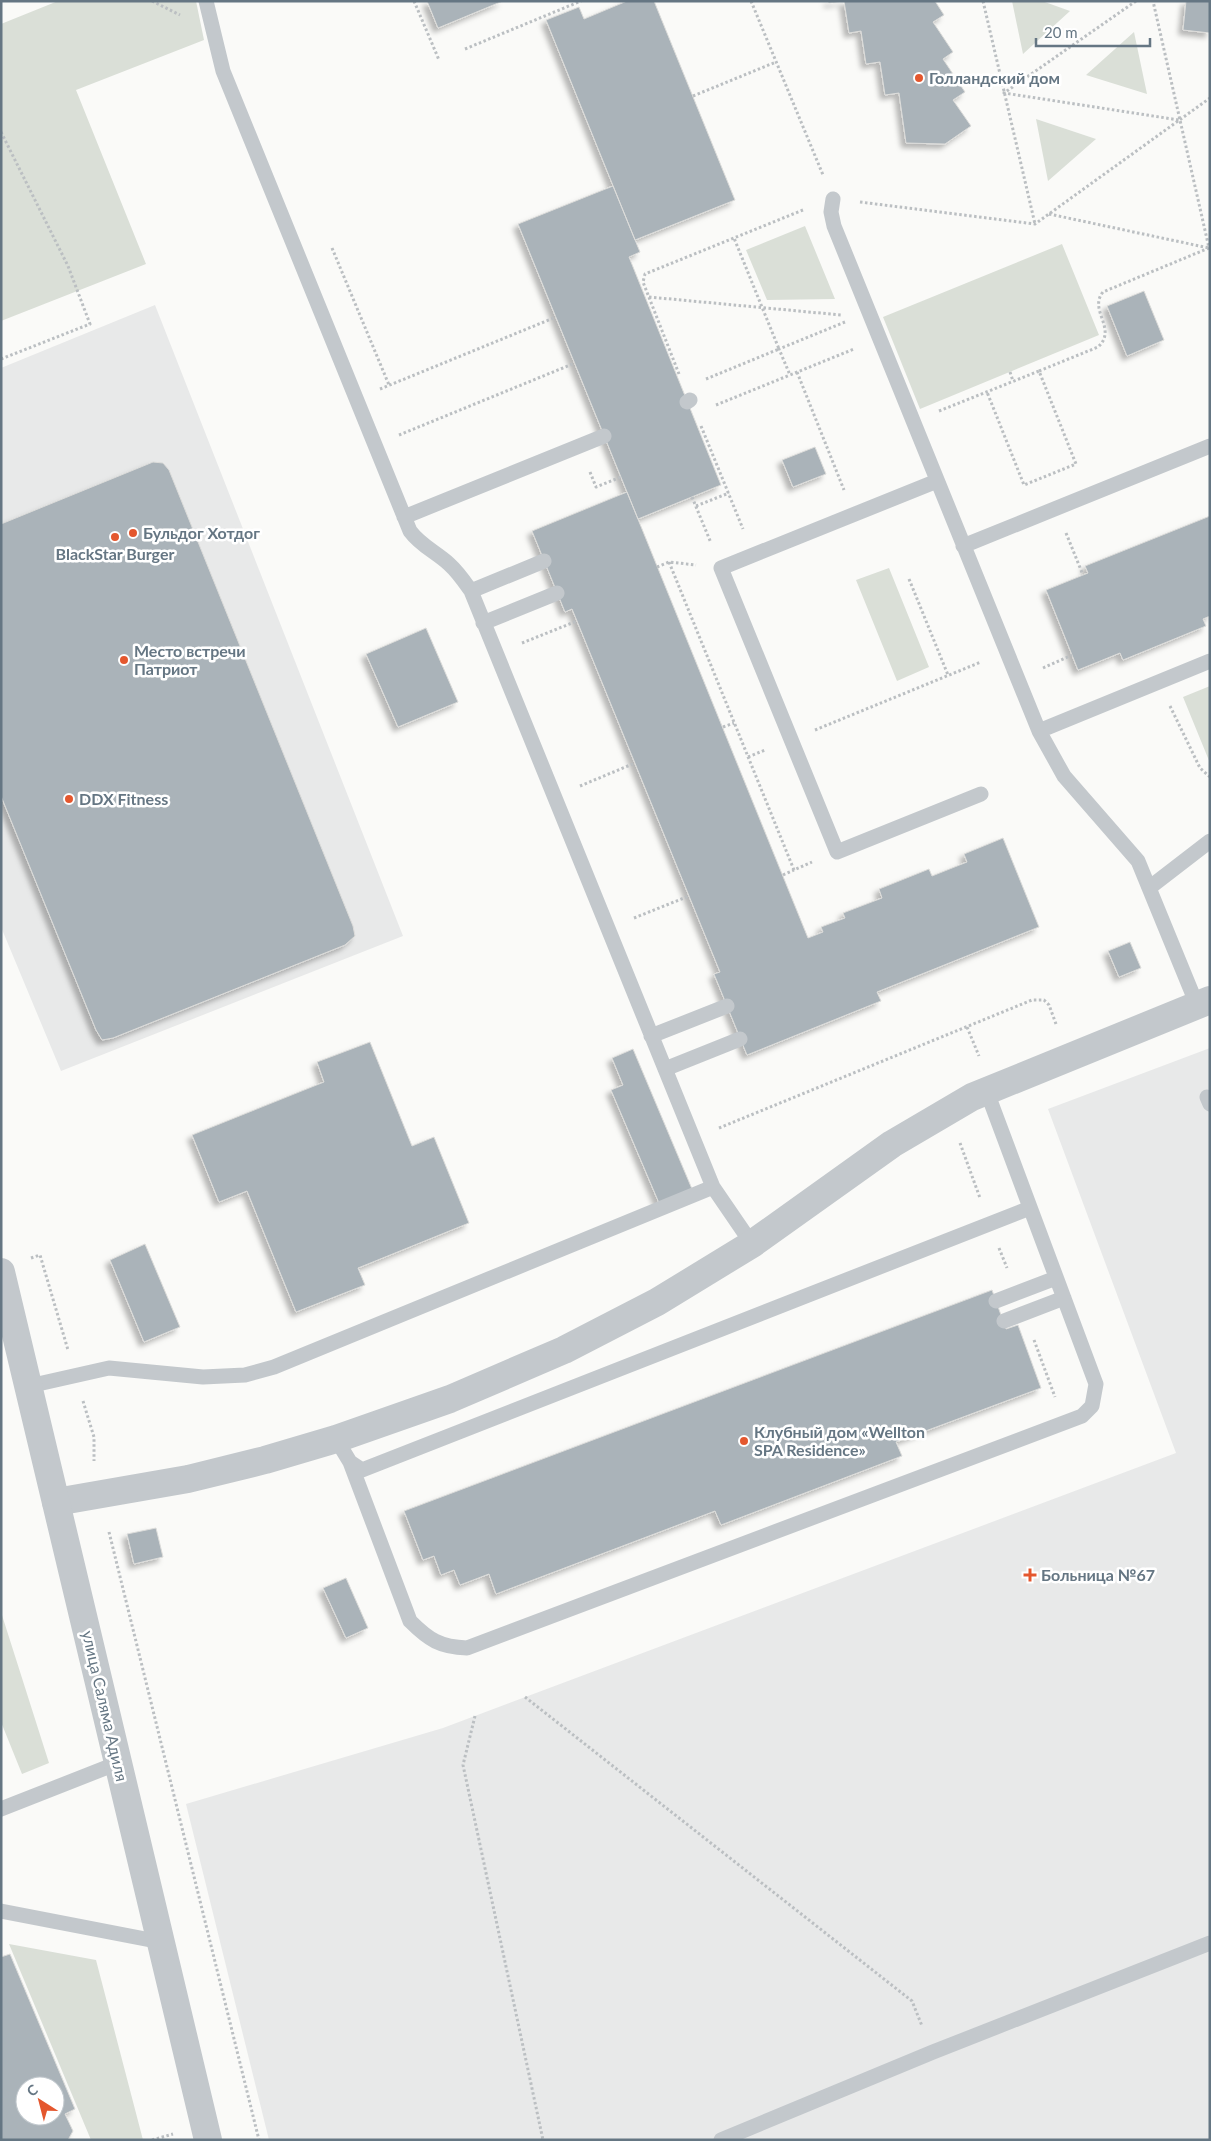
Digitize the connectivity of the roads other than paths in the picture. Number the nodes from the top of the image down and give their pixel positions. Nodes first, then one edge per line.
1 (206, 1) edge
2 (833, 199) road end
3 (604, 436) dead end
4 (1210, 446) edge
5 (937, 481) junction
6 (404, 517) junction
7 (964, 546) junction
8 (544, 561) dead end
9 (471, 591) junction
10 (557, 593) dead end
11 (483, 623) junction
12 (1210, 661) edge
13 (1039, 731) junction
14 (981, 794) dead end
15 (1210, 841) edge
16 (1150, 888) junction
17 (1203, 1003) edge
18 (727, 1006) dead end
19 (651, 1036) junction
20 (740, 1039) dead end
21 (664, 1069) junction
22 (987, 1092) junction
23 (712, 1187) junction
24 (1030, 1208) junction
25 (752, 1244) junction
26 (2, 1275) edge
27 (1056, 1278) junction
28 (1064, 1298) junction
29 (996, 1300) dead end
30 (1004, 1321) dead end
31 (29, 1386) junction
32 (336, 1439) junction
33 (350, 1462) junction
34 (56, 1502) junction
35 (118, 1762) junction
36 (1, 1809) edge
37 (1, 1911) edge
38 (161, 1942) junction
39 (1210, 1943) edge
40 (208, 2140) edge
41 (721, 2140) edge

1 - 6 lane
2 - 5 lane
3 - 6 lane
4 - 7 lane
5 - 7 lane
5 - 14 lane
6 - 9 lane
7 - 13 lane
8 - 9 lane
9 - 11 lane
10 - 11 lane
11 - 19 lane
12 - 13 lane
13 - 16 lane
15 - 16 lane
16 - 17 lane
17 - 22 street
18 - 19 lane
19 - 21 lane
20 - 21 lane
21 - 23 lane
22 - 24 lane
22 - 25 street
23 - 25 lane
23 - 31 lane
24 - 27 lane
24 - 33 lane
25 - 32 street
26 - 31 street, улица Саляма Адиля
27 - 28 lane
27 - 29 lane
28 - 30 lane
28 - 33 lane
31 - 34 street, улица Саляма Адиля
32 - 33 lane
32 - 34 street
34 - 35 street, улица Саляма Адиля
35 - 36 lane
35 - 38 street, улица Саляма Адиля
37 - 38 lane
38 - 40 street, улица Саляма Адиля
39 - 41 lane

